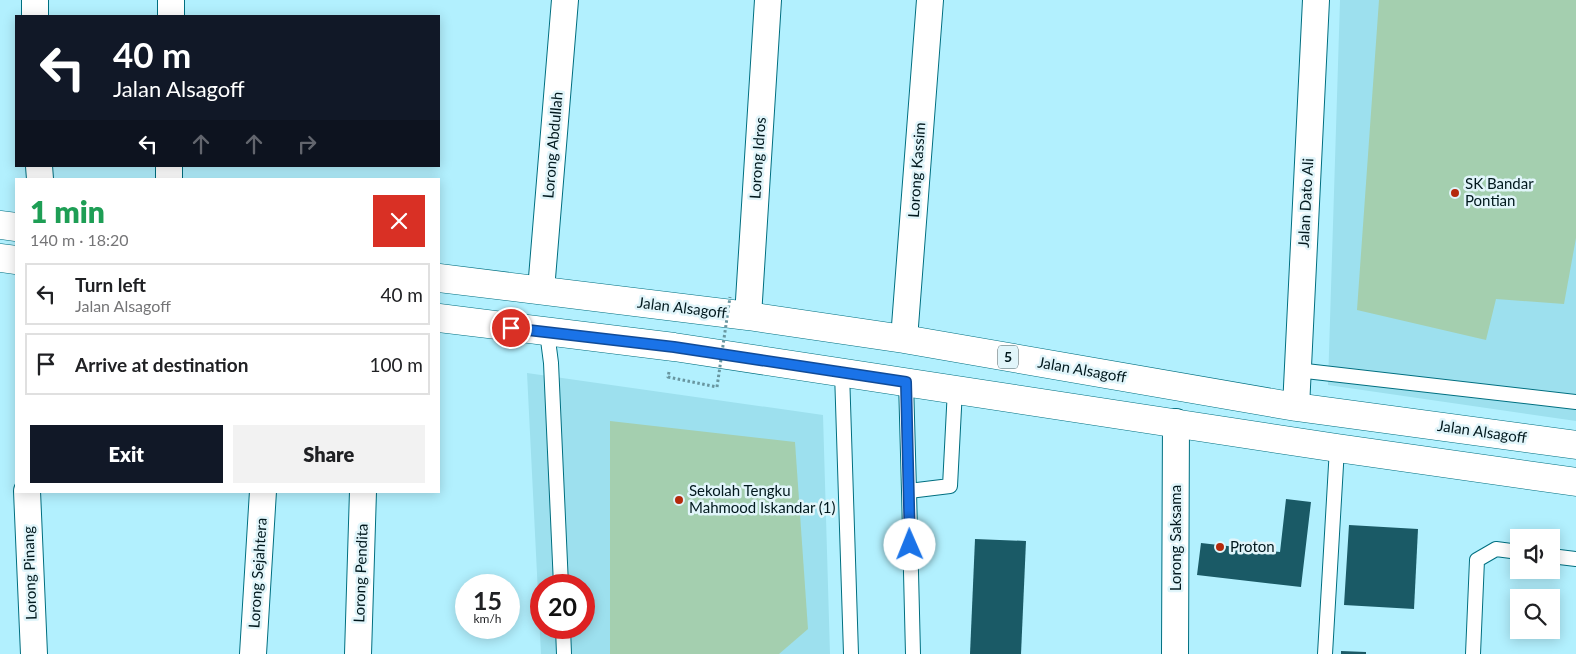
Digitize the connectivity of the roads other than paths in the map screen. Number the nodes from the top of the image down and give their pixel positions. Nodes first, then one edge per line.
1 (35, 0) edge
2 (171, 0) edge
3 (565, 0) edge
4 (768, 0) edge
5 (930, 0) edge
6 (1316, 0) edge
7 (35, 15) edge
8 (171, 15) edge
9 (0, 225) edge
10 (15, 227) edge
11 (0, 258) edge
12 (15, 260) edge
13 (440, 278) edge
14 (541, 290) junction
15 (748, 316) junction
16 (440, 318) edge
17 (547, 332) junction
18 (904, 340) junction
19 (1298, 370) junction
20 (842, 372) junction
21 (906, 382) junction
22 (956, 389) junction
23 (1576, 402) edge
24 (1296, 406) junction
25 (1176, 422) junction
26 (1412, 422) junction
27 (1576, 445) edge
28 (1337, 448) junction
29 (1408, 457) junction
30 (1576, 482) edge
31 (909, 491) junction
32 (27, 493) edge
33 (264, 493) edge
34 (364, 493) edge
35 (1510, 551) edge
36 (1560, 557) edge
37 (1576, 559) edge
38 (561, 574) edge
39 (563, 639) edge
40 (34, 654) edge
41 (253, 654) edge
42 (358, 654) edge
43 (564, 654) edge
44 (851, 654) edge
45 (913, 654) edge
46 (1175, 654) edge
47 (1325, 654) edge
48 (1473, 654) edge

1 - 7 street
2 - 8 street
3 - 14 street, Lorong Abdullah
4 - 15 street, Lorong Idros
5 - 18 street, Lorong Kassim
6 - 19 street, Jalan Dato Ali
9 - 10 highway
11 - 12 highway
13 - 14 highway, Jalan Alsagoff / 5
14 - 15 highway, Jalan Alsagoff / 5
15 - 18 highway, Jalan Alsagoff / 5
16 - 17 highway
17 - 20 highway
17 - 38 lane
18 - 24 highway, Jalan Alsagoff / 5
19 - 23 lane
19 - 24 street, Jalan Dato Ali
20 - 21 highway
20 - 44 lane
21 - 22 highway
21 - 31 lane
22 - 25 highway
22 - 31 lane
24 - 26 highway, Jalan Alsagoff / 5
25 - 28 highway
25 - 46 street, Lorong Saksama
26 - 27 highway, Jalan Alsagoff / 5
26 - 29 highway
28 - 29 highway
28 - 47 lane
29 - 30 highway
31 - 45 lane
32 - 40 street, Lorong Pinang
33 - 41 street, Lorong Sejahtera
34 - 42 street, Lorong Pendita
35 - 48 lane
36 - 37 lane
39 - 43 lane

